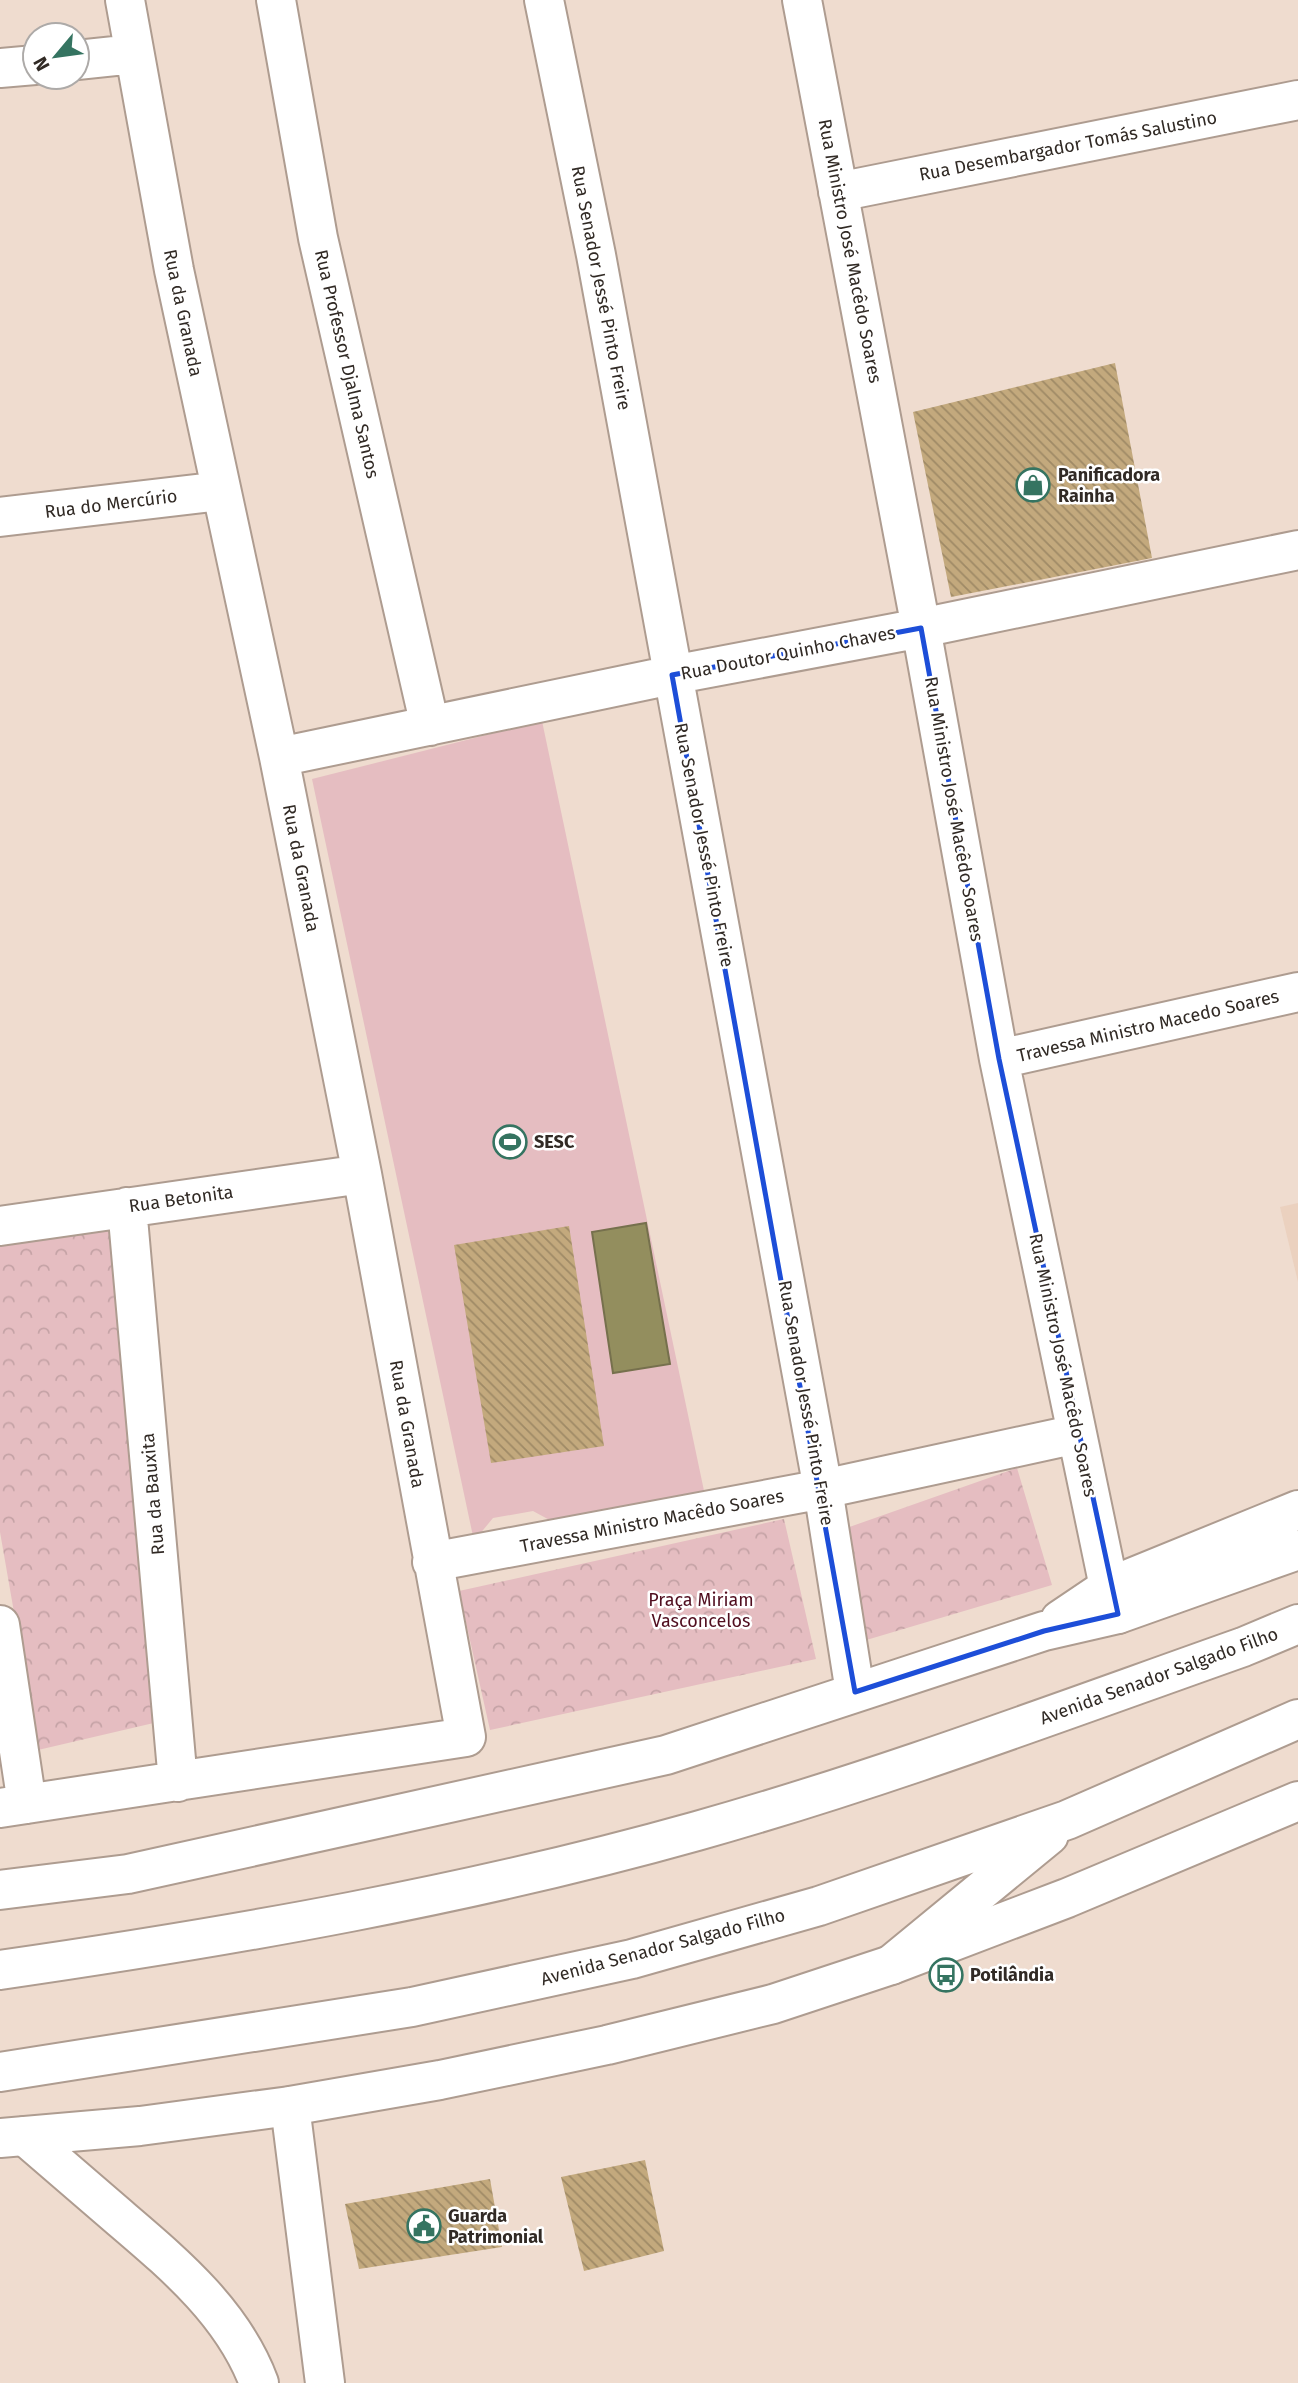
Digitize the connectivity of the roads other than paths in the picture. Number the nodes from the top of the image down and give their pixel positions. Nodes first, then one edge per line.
1 (125, 0) edge
2 (276, 0) edge
3 (544, 0) edge
4 (802, 0) edge
5 (134, 54) junction
6 (91, 59) edge
7 (21, 66) edge
8 (0, 68) edge
9 (1298, 100) edge
10 (838, 192) junction
11 (221, 491) junction
12 (0, 517) edge
13 (1298, 550) edge
14 (921, 628) junction
15 (672, 676) junction
16 (430, 726) junction
17 (279, 757) junction
18 (1298, 992) edge
19 (999, 1059) junction
20 (362, 1174) junction
21 (127, 1207) junction
22 (0, 1226) edge
23 (1077, 1434) junction
24 (823, 1489) junction
25 (1298, 1510) edge
26 (1298, 1550) edge
27 (432, 1562) junction
28 (1113, 1600) junction
29 (1298, 1624) edge
30 (0, 1625) edge
31 (855, 1692) junction
32 (1298, 1719) edge
33 (178, 1782) junction
34 (1298, 1801) edge
35 (13, 1806) edge
36 (1067, 1820) junction
37 (0, 1890) edge
38 (891, 1965) junction
39 (0, 1970) edge
40 (0, 2072) edge
41 (290, 2106) junction
42 (13, 2137) edge
43 (260, 2383) edge
44 (325, 2383) edge

1 - 5 main road, Rua da Granada
2 - 16 main road, Rua Professor Djalma Santos
3 - 15 main road, Rua Senador Jessé Pinto Freire
4 - 10 main road, Rua Ministro José Macêdo Soares
5 - 6 main road
5 - 11 main road, Rua da Granada
7 - 8 main road
9 - 10 main road, Rua Desembargador Tomás Salustino
10 - 14 main road, Rua Ministro José Macêdo Soares
11 - 12 main road, Rua do Mercúrio
11 - 17 main road, Rua da Granada
13 - 14 main road, Rua Doutor Quinho Chaves
14 - 15 main road, Rua Doutor Quinho Chaves
14 - 19 main road, Rua Ministro José Macêdo Soares
15 - 16 main road, Rua Doutor Quinho Chaves
15 - 24 main road, Rua Senador Jessé Pinto Freire
16 - 17 main road, Rua Doutor Quinho Chaves
17 - 20 main road, Rua da Granada
18 - 19 main road, Travessa Ministro Macedo Soares
19 - 23 main road, Rua Ministro José Macêdo Soares
20 - 21 main road, Rua Betonita
20 - 27 main road, Rua da Granada
21 - 22 main road, Rua Betonita
21 - 33 main road, Rua da Bauxita
23 - 24 main road, Travessa Ministro Macêdo Soares
23 - 28 main road, Rua Ministro José Macêdo Soares
24 - 27 main road, Travessa Ministro Macêdo Soares
24 - 31 main road, Rua Senador Jessé Pinto Freire
25 - 28 main road
26 - 28 main road
27 - 33 main road, Rua da Granada
28 - 31 main road
29 - 39 main road, Avenida Senador Salgado Filho
30 - 35 main road
31 - 37 main road
32 - 36 main road, Avenida Senador Salgado Filho
33 - 35 main road
34 - 38 main road
36 - 38 main road
36 - 40 main road, Avenida Senador Salgado Filho
38 - 41 main road
41 - 42 main road
41 - 44 main road
42 - 43 main road

